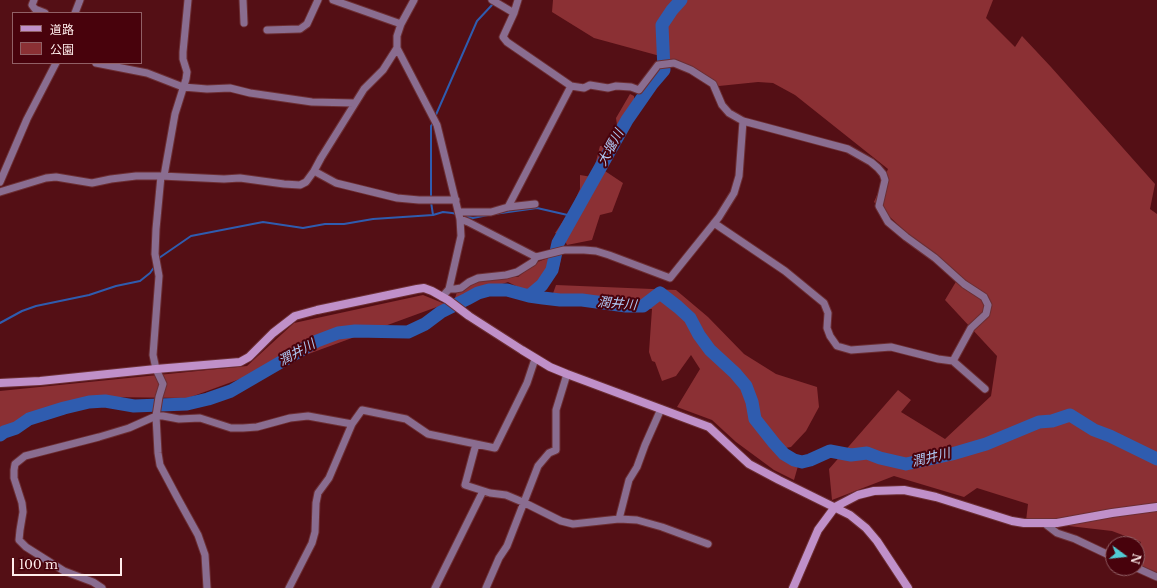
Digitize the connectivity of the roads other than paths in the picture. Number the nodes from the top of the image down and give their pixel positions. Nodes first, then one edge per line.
1 (34, 0) edge
2 (80, 0) edge
3 (188, 0) edge
4 (243, 0) edge
5 (318, 0) edge
6 (334, 0) edge
7 (414, 0) edge
8 (492, 0) edge
9 (518, 0) edge
10 (42, 12) edge
11 (75, 12) edge
12 (514, 13) junction
13 (244, 22) dead end
14 (401, 24) junction
15 (268, 30) dead end
16 (397, 48) junction
17 (55, 64) edge
18 (101, 64) edge
19 (571, 86) junction
20 (183, 87) junction
21 (354, 103) junction
22 (743, 121) junction
23 (314, 171) junction
24 (163, 176) junction
25 (0, 182) edge
26 (0, 192) edge
27 (456, 200) junction
28 (535, 204) dead end
29 (508, 207) junction
30 (459, 216) junction
31 (714, 224) junction
32 (536, 257) junction
33 (449, 288) junction
34 (445, 299) junction
35 (535, 359) junction
36 (953, 361) junction
37 (156, 369) junction
38 (567, 374) junction
39 (0, 383) edge
40 (984, 389) dead end
41 (661, 409) junction
42 (157, 414) junction
43 (352, 424) junction
44 (476, 444) junction
45 (483, 491) junction
46 (525, 503) junction
47 (835, 507) junction
48 (1157, 507) edge
49 (619, 519) junction
50 (1044, 523) junction
51 (708, 544) dead end
52 (1105, 553) edge
53 (1145, 572) edge
54 (1157, 577) edge
55 (102, 588) edge
56 (207, 588) edge
57 (289, 588) edge
58 (435, 588) edge
59 (486, 588) edge
60 (794, 588) edge
61 (908, 588) edge

1 - 10 street
2 - 11 street
3 - 20 street
4 - 13 street
5 - 15 street
6 - 14 street
7 - 14 street
8 - 12 street
9 - 12 street
12 - 19 street
14 - 16 street
16 - 21 street
16 - 27 street
17 - 25 street
18 - 20 street
19 - 22 street
19 - 29 street
20 - 21 street
20 - 24 street
21 - 23 street
22 - 31 street
22 - 36 street
23 - 24 street
23 - 27 street
24 - 26 street
24 - 37 street
27 - 30 street
28 - 29 street
29 - 30 street
30 - 32 street
30 - 33 street
31 - 32 street
31 - 36 street
32 - 33 street
33 - 34 street
34 - 35 street
34 - 37 street
35 - 38 street
35 - 44 street
36 - 40 street
37 - 39 street
37 - 42 street
38 - 41 street
38 - 46 street
41 - 47 street
41 - 49 street
42 - 43 street
42 - 55 street
42 - 56 street
43 - 44 street
43 - 57 street
44 - 45 street
45 - 46 street
45 - 58 street
46 - 49 street
46 - 59 street
47 - 50 street
47 - 60 street
47 - 61 street
48 - 50 street
49 - 51 street
50 - 52 street
53 - 54 street

